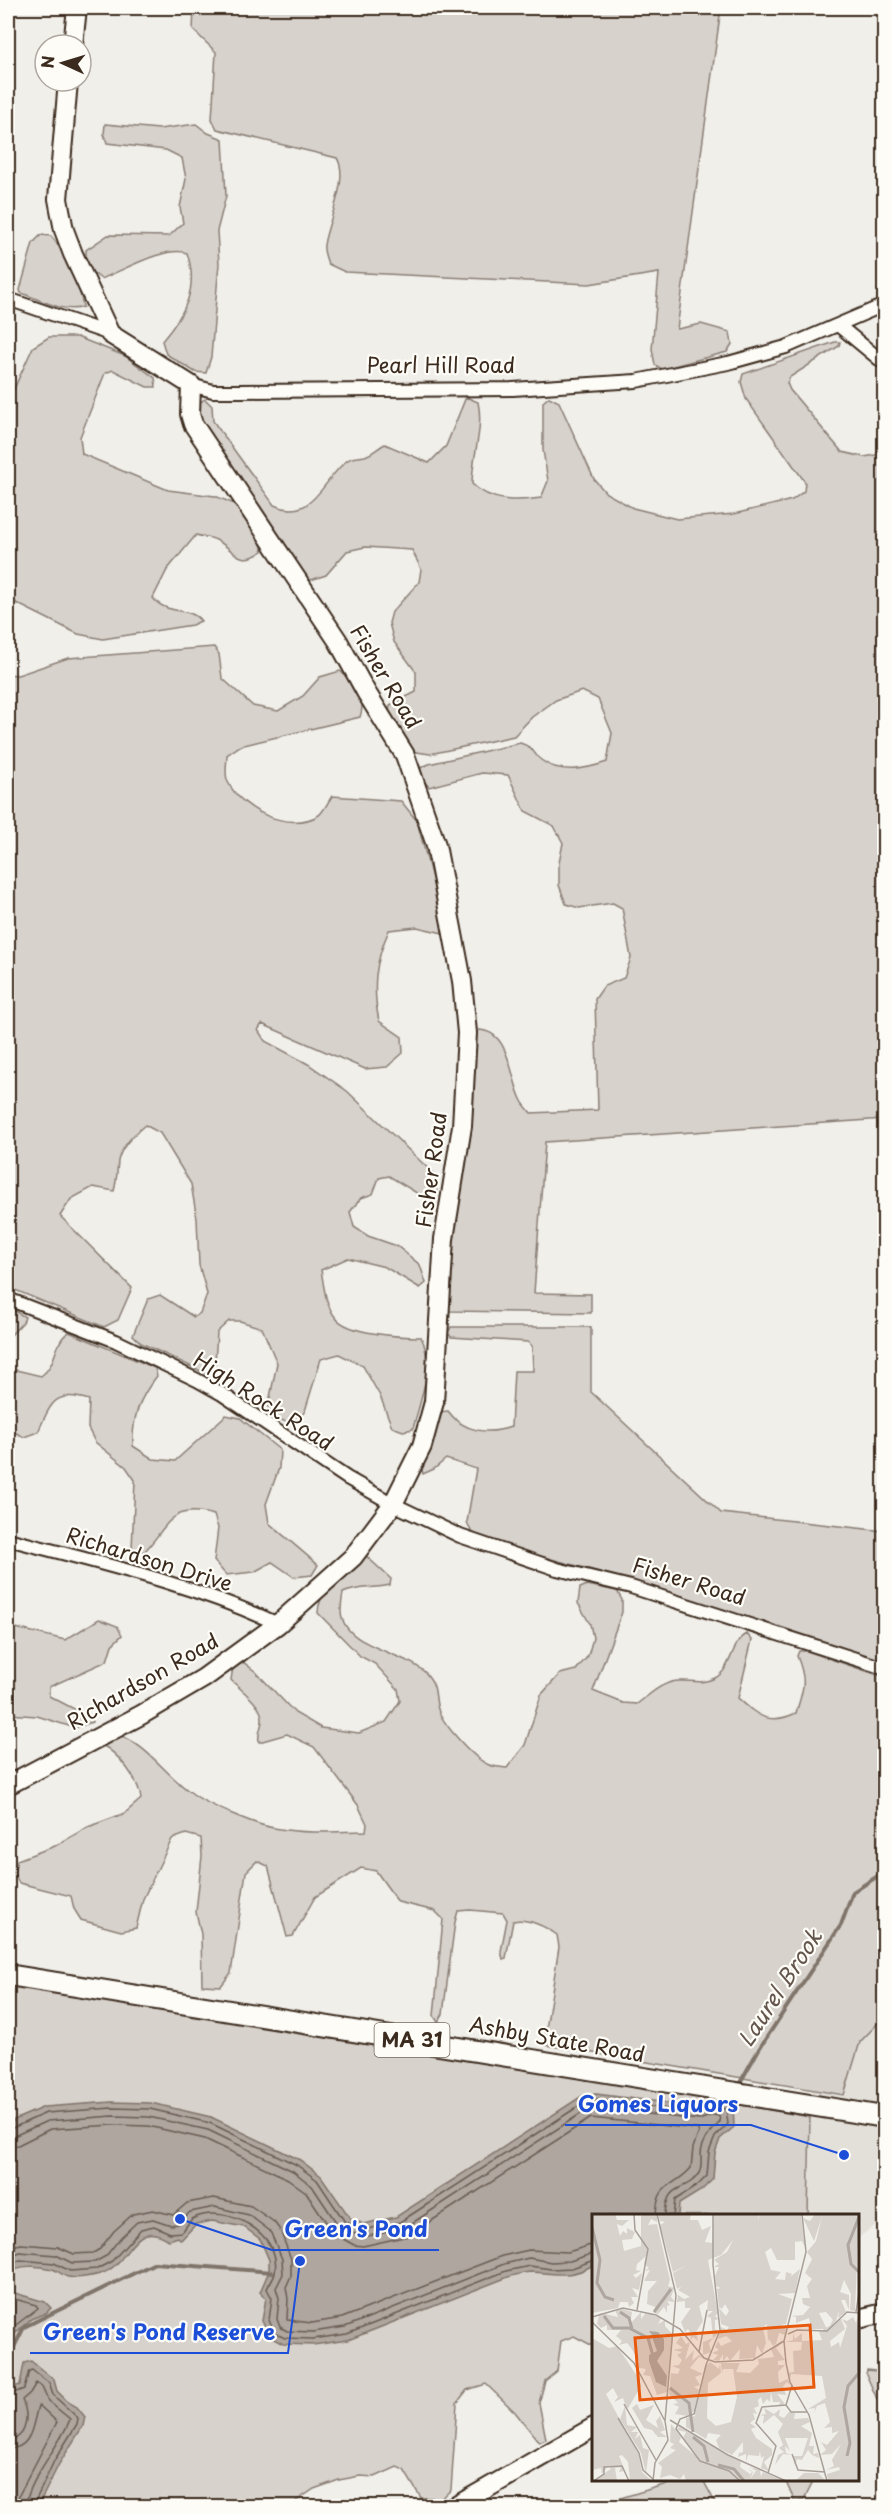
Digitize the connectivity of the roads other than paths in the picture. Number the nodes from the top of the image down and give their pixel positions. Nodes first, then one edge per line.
1 (77, 8) edge
2 (74, 33) edge
3 (67, 93) edge
4 (8, 299) edge
5 (885, 305) edge
6 (838, 325) junction
7 (111, 334) junction
8 (885, 363) edge
9 (191, 385) junction
10 (8, 1299) edge
11 (393, 1504) junction
12 (8, 1539) edge
13 (278, 1624) junction
14 (885, 1668) edge
15 (8, 1785) edge
16 (8, 1975) edge
17 (885, 2117) edge
18 (885, 2313) edge
19 (859, 2319) edge
20 (592, 2428) edge
21 (456, 2506) edge

1 - 2 street
3 - 7 street
4 - 7 street, Pearl Hill Road
5 - 6 street, Pearl Hill Road
6 - 8 street
6 - 9 street, Pearl Hill Road
7 - 9 street, Pearl Hill Road
9 - 11 street, Fisher Road
10 - 11 street, High Rock Road
11 - 13 street, Richardson Road
11 - 14 street, Fisher Road
12 - 13 street, Richardson Drive
13 - 15 street, Richardson Road
16 - 17 main road, Ashby State Road / MA 31
18 - 19 street
20 - 21 street

